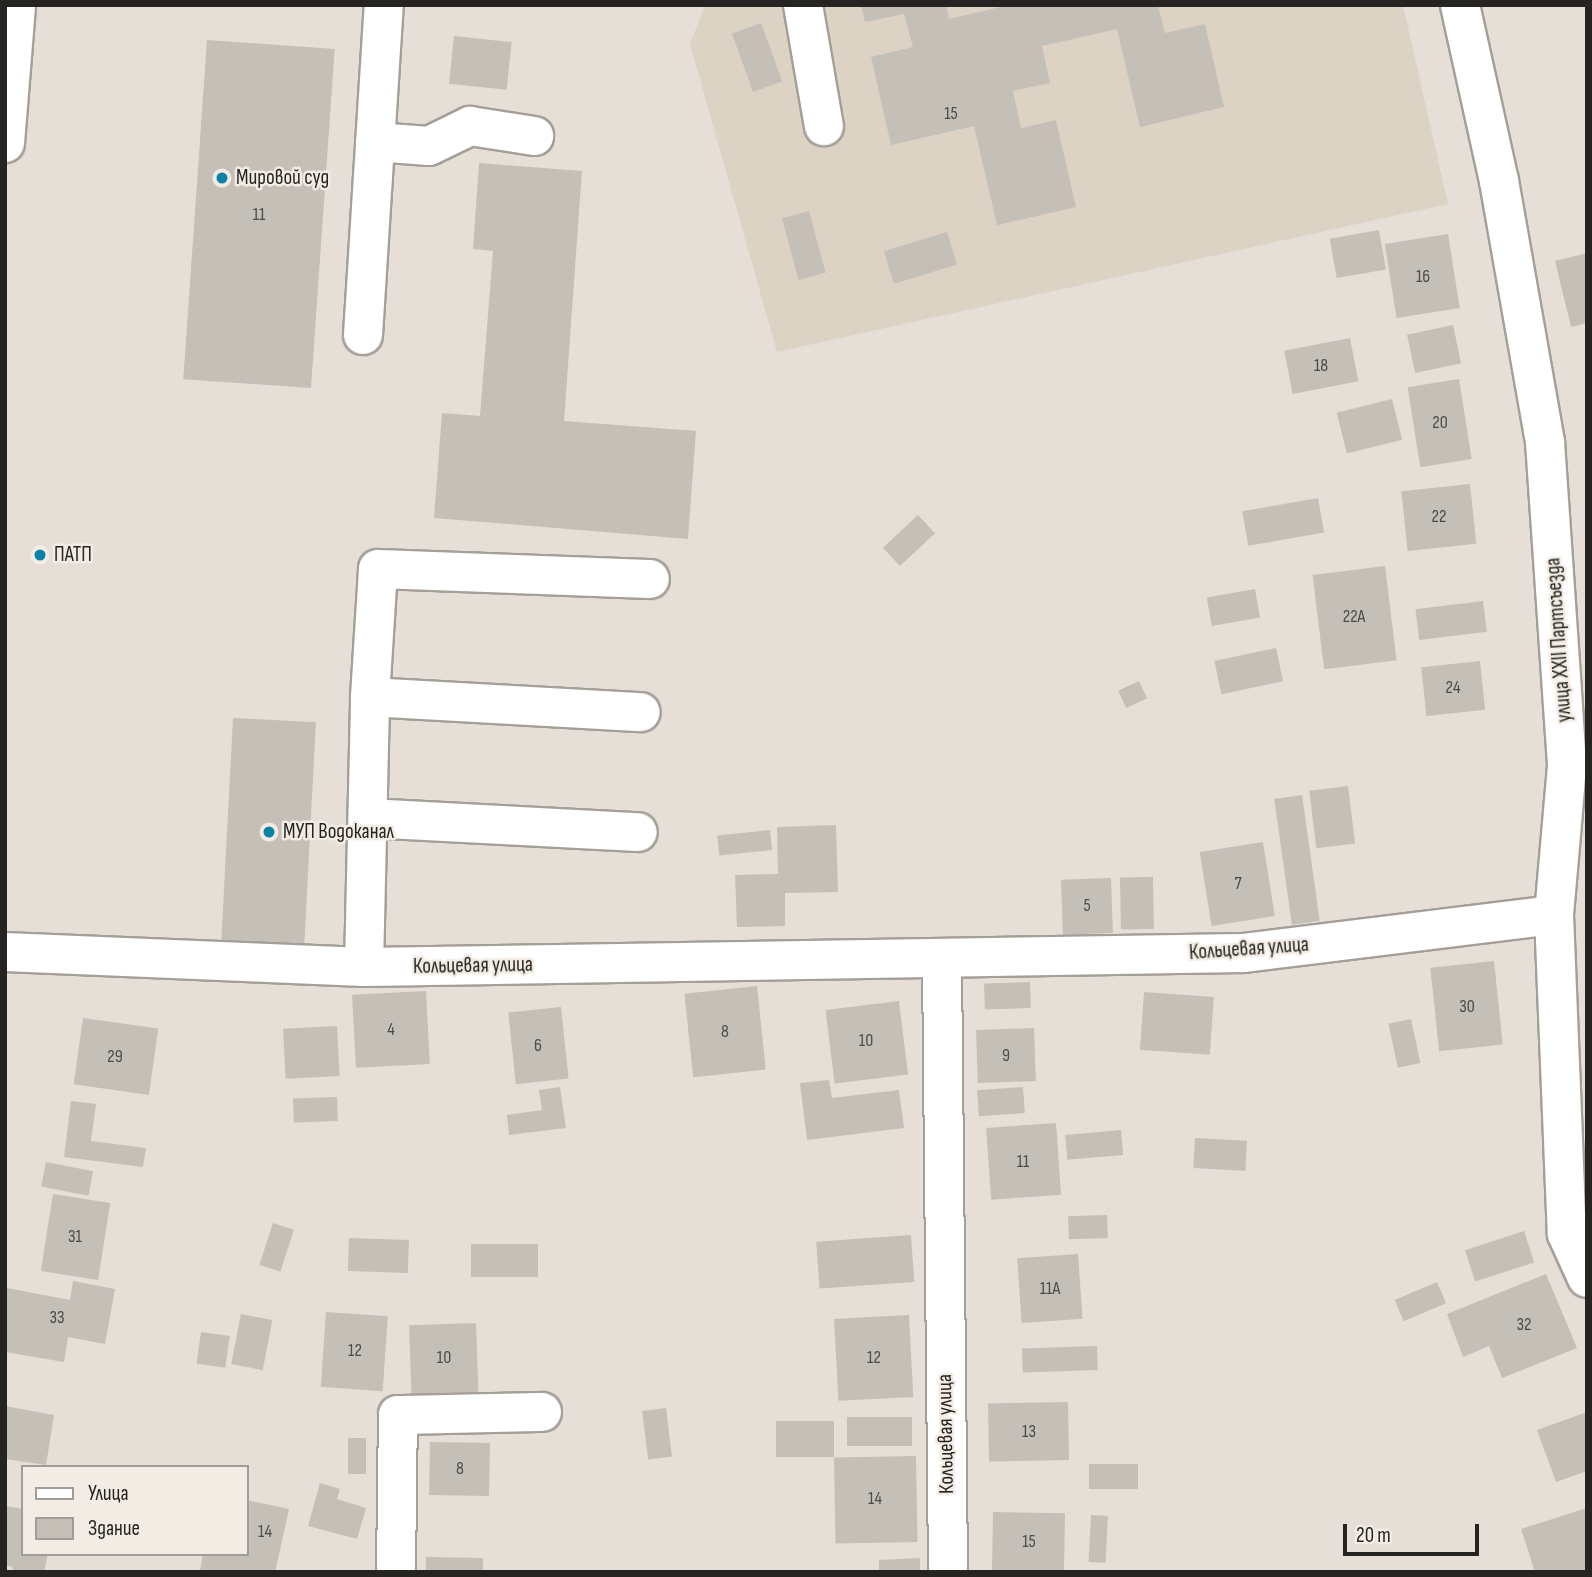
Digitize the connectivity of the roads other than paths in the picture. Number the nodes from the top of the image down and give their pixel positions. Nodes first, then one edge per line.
1 (16, 5) edge
2 (384, 5) edge
3 (803, 5) edge
4 (1460, 5) edge
5 (824, 126) dead end
6 (534, 136) dead end
7 (375, 142) junction
8 (5, 143) edge
9 (363, 335) dead end
10 (650, 579) dead end
11 (370, 697) junction
12 (640, 712) dead end
13 (368, 818) junction
14 (638, 832) dead end
15 (1554, 915) junction
16 (5, 952) edge
17 (942, 960) junction
18 (364, 967) junction
19 (1587, 1278) edge
20 (542, 1412) dead end
21 (396, 1572) edge
22 (948, 1572) edge

1 - 8 street
2 - 7 street
3 - 5 street
4 - 15 street, улица XXII Партсъезда
6 - 7 street
7 - 9 street
10 - 11 street
11 - 12 street
11 - 13 street
13 - 14 street
13 - 18 street
15 - 17 street, Кольцевая улица
15 - 19 street, улица XXII Партсъезда
16 - 18 street, Кольцевая улица
17 - 18 street, Кольцевая улица
17 - 22 street, Кольцевая улица
20 - 21 street

